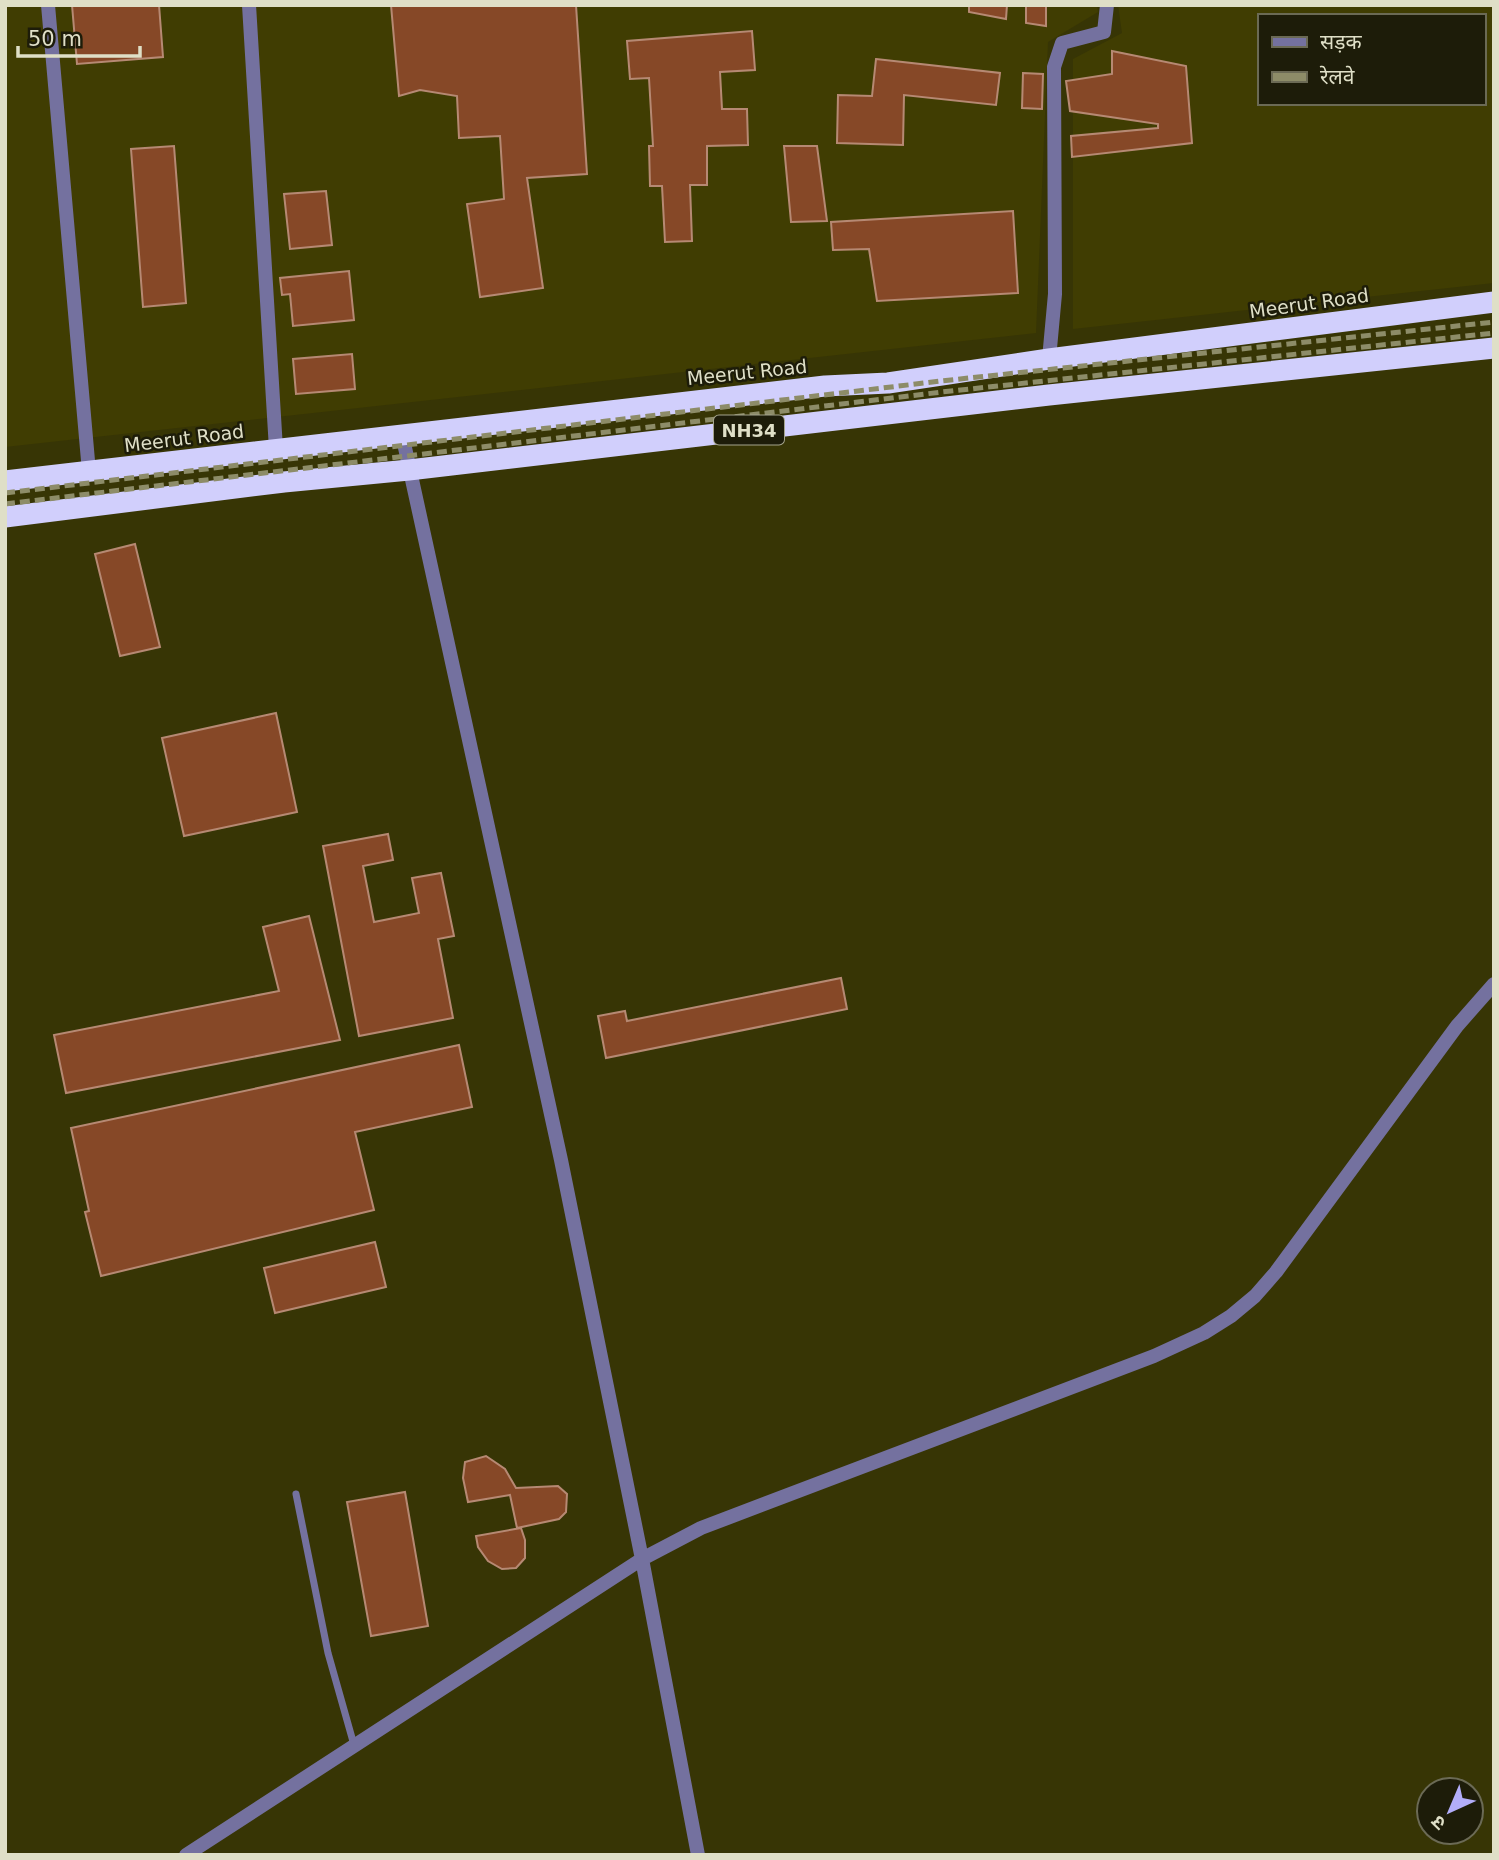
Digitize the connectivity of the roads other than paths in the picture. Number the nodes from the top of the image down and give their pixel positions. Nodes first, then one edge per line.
1 (48, 5) edge
2 (249, 5) edge
3 (1107, 5) edge
4 (1494, 303) edge
5 (1494, 348) edge
6 (1049, 359) junction
7 (402, 435) junction
8 (276, 449) junction
9 (409, 470) junction
10 (89, 472) junction
11 (5, 481) edge
12 (5, 517) edge
13 (1494, 984) edge
14 (296, 1494) dead end
15 (642, 1559) junction
16 (354, 1745) junction
17 (186, 1855) edge
18 (698, 1855) edge

1 - 10 street
2 - 8 street
3 - 6 street
4 - 6 highway, Meerut Road / NH34
5 - 9 highway, NH34
6 - 7 highway, Meerut Road / NH34
7 - 8 highway, Meerut Road / NH34
7 - 9 street
8 - 10 highway, Meerut Road / NH34
9 - 12 highway, NH34
9 - 15 street
10 - 11 highway, Meerut Road / NH34
13 - 15 street
14 - 16 lane
15 - 16 street
15 - 18 street
16 - 17 street

